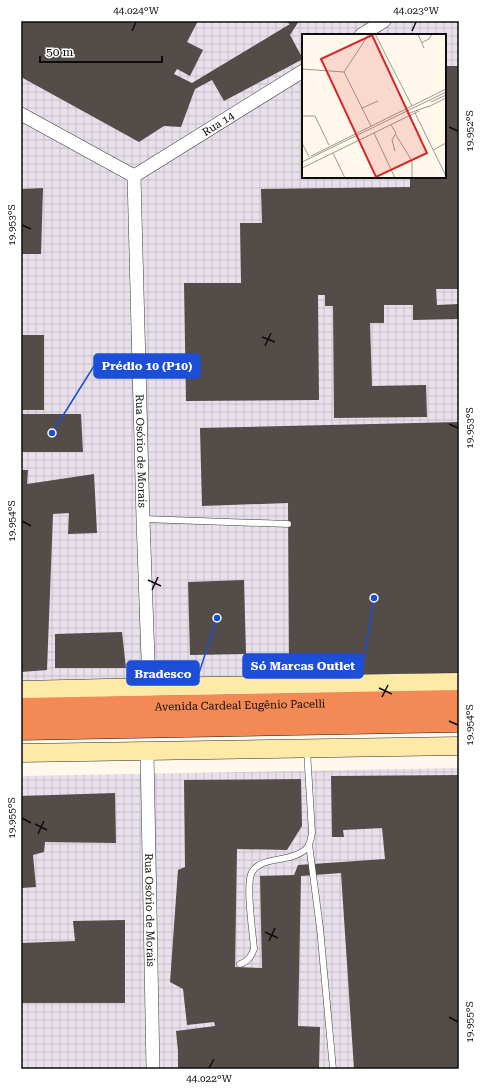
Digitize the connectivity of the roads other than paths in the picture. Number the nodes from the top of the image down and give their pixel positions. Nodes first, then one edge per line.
1 (384, 21) edge
2 (363, 34) edge
3 (302, 72) edge
4 (21, 114) edge
5 (134, 176) junction
6 (142, 519) junction
7 (288, 524) dead end
8 (459, 682) edge
9 (149, 686) junction
10 (21, 690) edge
11 (459, 701) edge
12 (21, 709) edge
13 (459, 722) edge
14 (21, 729) edge
15 (459, 746) edge
16 (307, 749) junction
17 (147, 751) junction
18 (21, 753) edge
19 (309, 844) junction
20 (240, 964) dead end
21 (153, 1069) edge
22 (333, 1069) edge

1 - 2 street
3 - 5 street, Rua 14
4 - 5 street
5 - 6 street, Rua Osório de Morais
6 - 7 lane
6 - 9 street, Rua Osório de Morais
8 - 9 main road, Avenida Cardeal Eugênio Pacelli
9 - 10 main road, Avenida Cardeal Eugênio Pacelli
11 - 12 highway, Avenida Cardeal Eugênio Pacelli
13 - 14 highway, Avenida Cardeal Eugênio Pacelli
15 - 16 main road
16 - 17 main road
16 - 19 lane
17 - 18 main road
17 - 21 street, Rua Osório de Morais
19 - 20 lane
19 - 22 lane

